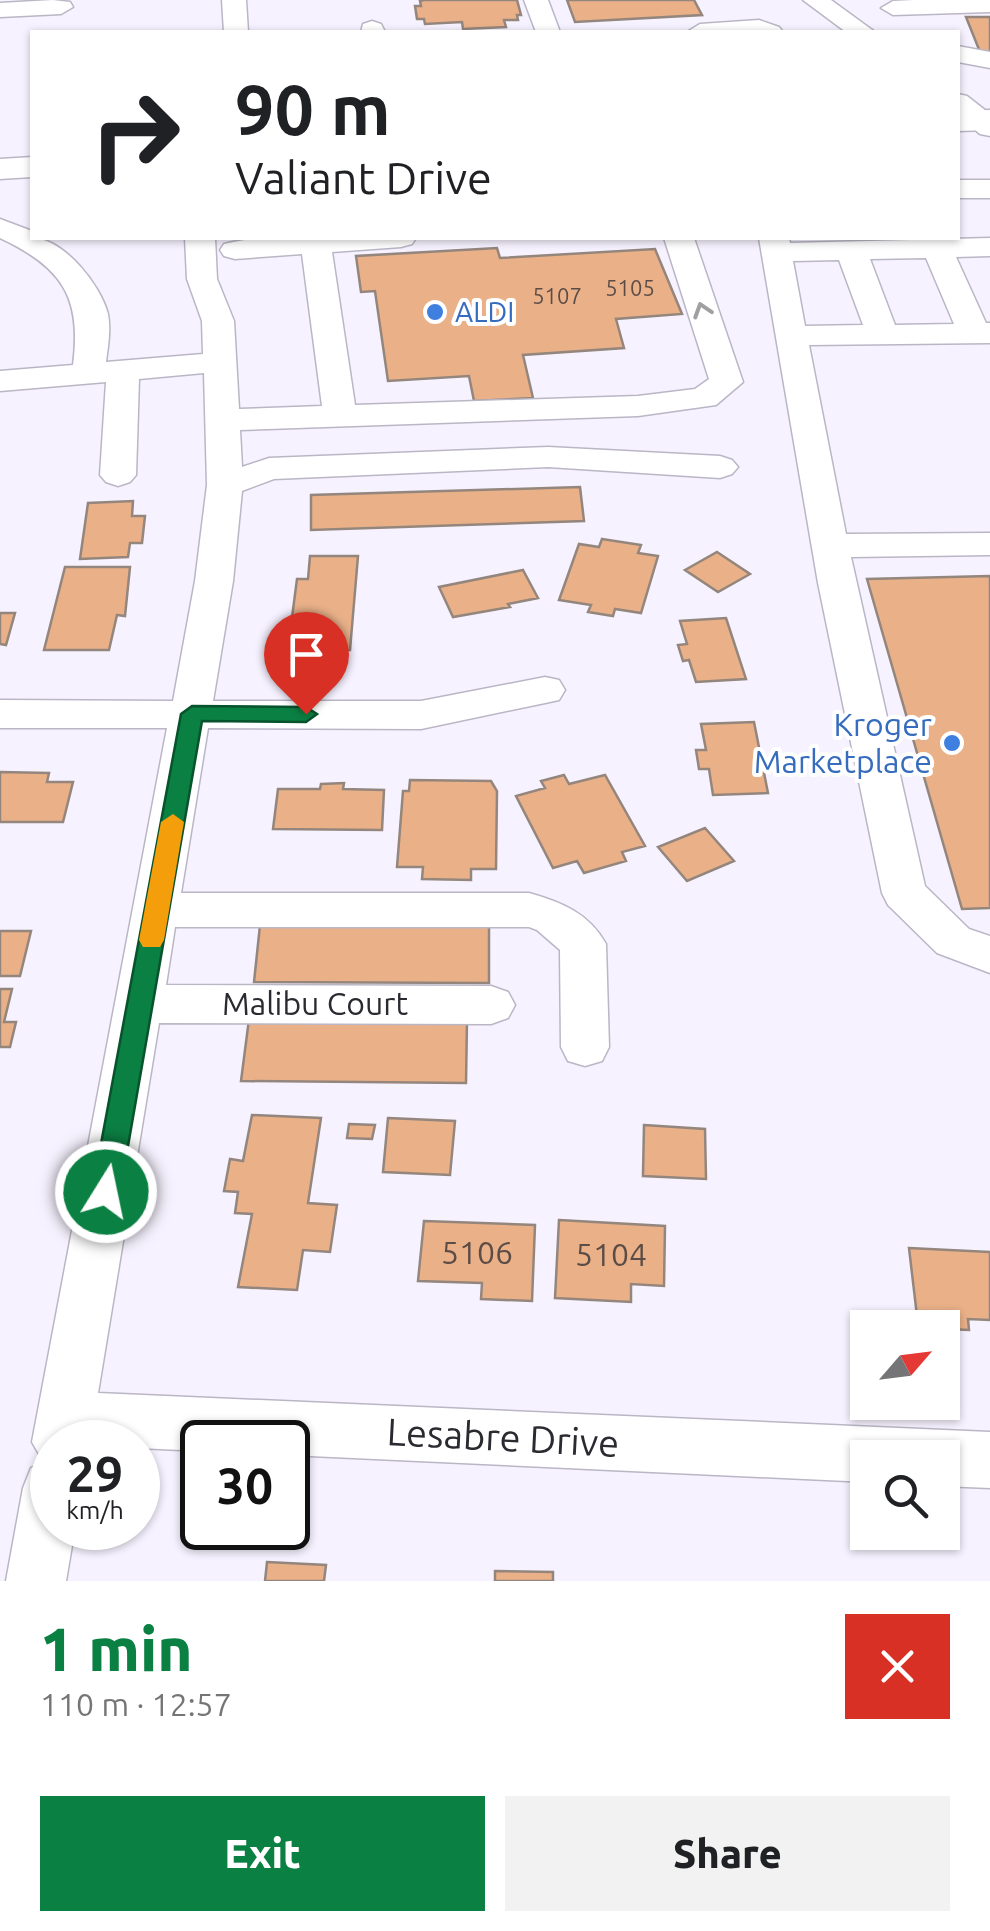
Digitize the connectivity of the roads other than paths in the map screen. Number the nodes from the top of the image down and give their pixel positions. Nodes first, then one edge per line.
1 (234, 0) edge
2 (536, 0) edge
3 (740, 0) edge
4 (815, 0) edge
5 (31, 4) edge
6 (887, 4) edge
7 (990, 5) edge
8 (0, 10) edge
9 (60, 13) edge
10 (236, 30) edge
11 (547, 30) edge
12 (765, 30) edge
13 (859, 30) edge
14 (923, 30) edge
15 (960, 54) edge
16 (990, 60) edge
17 (960, 93) edge
18 (978, 114) edge
19 (30, 136) edge
20 (0, 138) edge
21 (30, 167) edge
22 (0, 169) edge
23 (960, 189) edge
24 (990, 189) edge
25 (0, 228) edge
26 (200, 240) edge
27 (344, 240) edge
28 (680, 240) edge
29 (315, 241) edge
30 (235, 244) edge
31 (943, 244) edge
32 (775, 245) edge
33 (860, 246) edge
34 (982, 333) edge
35 (883, 335) junction
36 (790, 336) junction
37 (219, 342) junction
38 (106, 372) junction
39 (0, 381) edge
40 (340, 415) junction
41 (222, 420) junction
42 (720, 467) dead end
43 (118, 475) dead end
44 (224, 485) junction
45 (990, 544) edge
46 (831, 546) junction
47 (545, 690) dead end
48 (0, 714) edge
49 (192, 714) junction
50 (157, 910) junction
51 (990, 955) edge
52 (140, 1004) junction
53 (490, 1005) dead end
54 (585, 1047) dead end
55 (65, 1420) edge
56 (160, 1433) edge
57 (850, 1455) edge
58 (960, 1459) edge
59 (990, 1460) edge
60 (41, 1550) edge
61 (36, 1581) edge

1 - 10 street
2 - 11 street
3 - 12 street
4 - 13 street
5 - 8 street
5 - 9 street
6 - 7 street
6 - 14 street
15 - 16 street
17 - 18 main road
19 - 20 main road
21 - 22 main road
23 - 24 street
25 - 38 street
26 - 37 street
27 - 29 street
40 -> 28 street
29 - 30 street
29 - 40 street
30 - 37 street
31 - 33 street
31 - 34 street
32 - 33 street
32 - 36 street
33 - 35 street
34 - 35 street
35 - 36 street
36 - 46 street
37 - 38 street
37 - 41 street
38 - 39 street
38 - 43 street
40 - 41 street
41 - 44 street
42 - 44 street
44 - 49 street
45 - 46 street
46 - 51 street
47 - 49 street
48 - 49 street
49 - 50 street
50 - 52 street
50 - 54 street
52 - 53 street, Malibu Court
52 - 55 street
56 - 57 street, Lesabre Drive
58 - 59 street, Lesabre Drive
60 - 61 street

